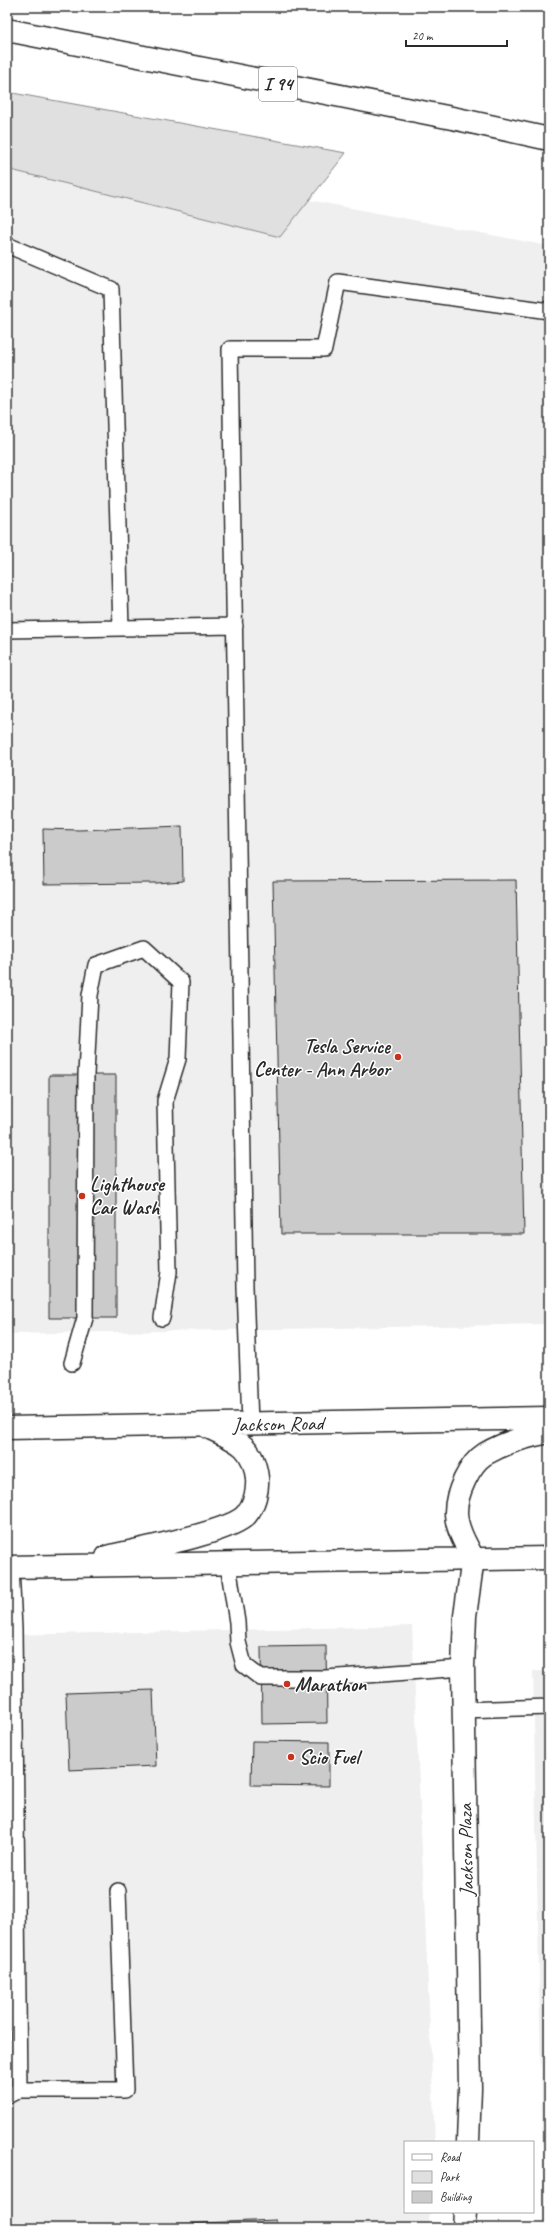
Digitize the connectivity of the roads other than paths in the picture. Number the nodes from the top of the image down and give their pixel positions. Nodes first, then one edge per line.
1 (7, 30) edge
2 (549, 139) edge
3 (7, 245) edge
4 (549, 311) edge
5 (235, 626) junction
6 (121, 628) junction
7 (7, 630) edge
8 (162, 1318) dead end
9 (72, 1363) dead end
10 (549, 1418) edge
11 (250, 1424) junction
12 (206, 1425) junction
13 (7, 1428) edge
14 (549, 1432) edge
15 (472, 1558) junction
16 (549, 1558) edge
17 (228, 1565) junction
18 (69, 1566) junction
19 (9, 1567) edge
20 (463, 1668) junction
21 (549, 1707) edge
22 (463, 1710) junction
23 (118, 1891) dead end
24 (13, 2093) edge
25 (468, 2141) edge
26 (465, 2213) edge
27 (464, 2228) edge

1 - 2 main road, I 94
3 - 6 lane
4 - 5 lane
5 - 6 lane
5 - 11 lane
6 - 7 lane
8 - 9 lane
10 - 11 main road, Jackson Road
11 - 12 main road, Jackson Road
12 - 13 main road, Jackson Road
12 - 18 main road
14 - 15 main road
15 - 16 main road
15 - 17 main road
15 - 20 main road, Jackson Plaza
17 - 18 main road
17 - 20 lane
18 - 19 main road
19 - 24 lane
20 - 22 main road, Jackson Plaza
21 - 22 lane
22 - 25 main road, Jackson Plaza
23 - 24 lane
26 - 27 main road

